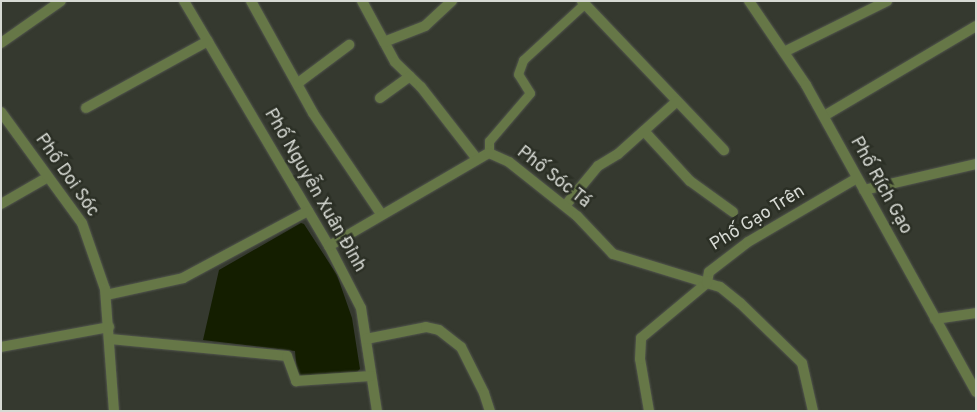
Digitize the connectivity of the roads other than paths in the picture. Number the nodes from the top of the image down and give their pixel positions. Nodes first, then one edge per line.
1 (61, 1) edge
2 (184, 1) edge
3 (251, 1) edge
4 (362, 1) edge
5 (452, 1) edge
6 (749, 1) edge
7 (887, 1) edge
8 (583, 2) edge
9 (976, 26) edge
10 (208, 41) junction
11 (384, 42) junction
12 (1, 43) edge
13 (349, 45) dead end
14 (784, 52) junction
15 (410, 76) junction
16 (298, 83) junction
17 (380, 98) dead end
18 (677, 101) junction
19 (86, 108) dead end
20 (1, 112) edge
21 (824, 116) junction
22 (644, 131) junction
23 (724, 150) dead end
24 (489, 153) junction
25 (477, 159) junction
26 (976, 164) edge
27 (48, 177) junction
28 (857, 178) junction
29 (864, 190) junction
30 (1, 204) edge
31 (565, 206) junction
32 (308, 211) junction
33 (733, 212) dead end
34 (380, 214) junction
35 (328, 246) junction
36 (707, 283) junction
37 (106, 294) junction
38 (976, 313) edge
39 (935, 319) junction
40 (109, 327) junction
41 (110, 339) junction
42 (366, 339) junction
43 (1, 347) edge
44 (372, 376) junction
45 (976, 392) edge
46 (114, 411) edge
47 (377, 411) edge
48 (490, 411) edge
49 (649, 411) edge
50 (813, 411) edge

1 - 12 street
2 - 10 street, Phố Nguyễn Xuân Đỉnh
3 - 16 street
4 - 11 street
5 - 11 street
6 - 14 street, Phố Rích Gạo
7 - 14 street
8 - 18 street
8 - 24 lane
9 - 21 street
10 - 19 street
10 - 32 street, Phố Nguyễn Xuân Đỉnh
11 - 15 street
13 - 16 street
14 - 21 street, Phố Rích Gạo
15 - 17 street
15 - 25 street
16 - 34 street
18 - 22 street
18 - 23 street
20 - 27 street, Phố Doi Sóc
21 - 28 street, Phố Rích Gạo
22 - 31 street
22 - 33 street
24 - 25 street, Phố Sóc Tá
24 - 31 street, Phố Sóc Tá
25 - 34 street, Phố Sóc Tá
26 - 29 street
27 - 30 street
27 - 37 street, Phố Doi Sóc
28 - 29 street, Phố Rích Gạo
28 - 36 street, Phố Gạo Trên
29 - 39 street, Phố Rích Gạo
31 - 36 street, Phố Sóc Tá
32 - 35 street, Phố Nguyễn Xuân Đỉnh
32 - 37 street
34 - 35 street, Phố Sóc Tá
35 - 42 street, Phố Nguyễn Xuân Đỉnh
36 - 49 street
36 - 50 street
37 - 40 street, Phố Doi Sóc
38 - 39 street
39 - 45 street, Phố Rích Gạo
40 - 41 street, Phố Doi Sóc
40 - 43 street
41 - 44 street
41 - 46 street, Phố Doi Sóc
42 - 44 street, Phố Nguyễn Xuân Đỉnh
42 - 48 street
44 - 47 street, Phố Nguyễn Xuân Đỉnh

